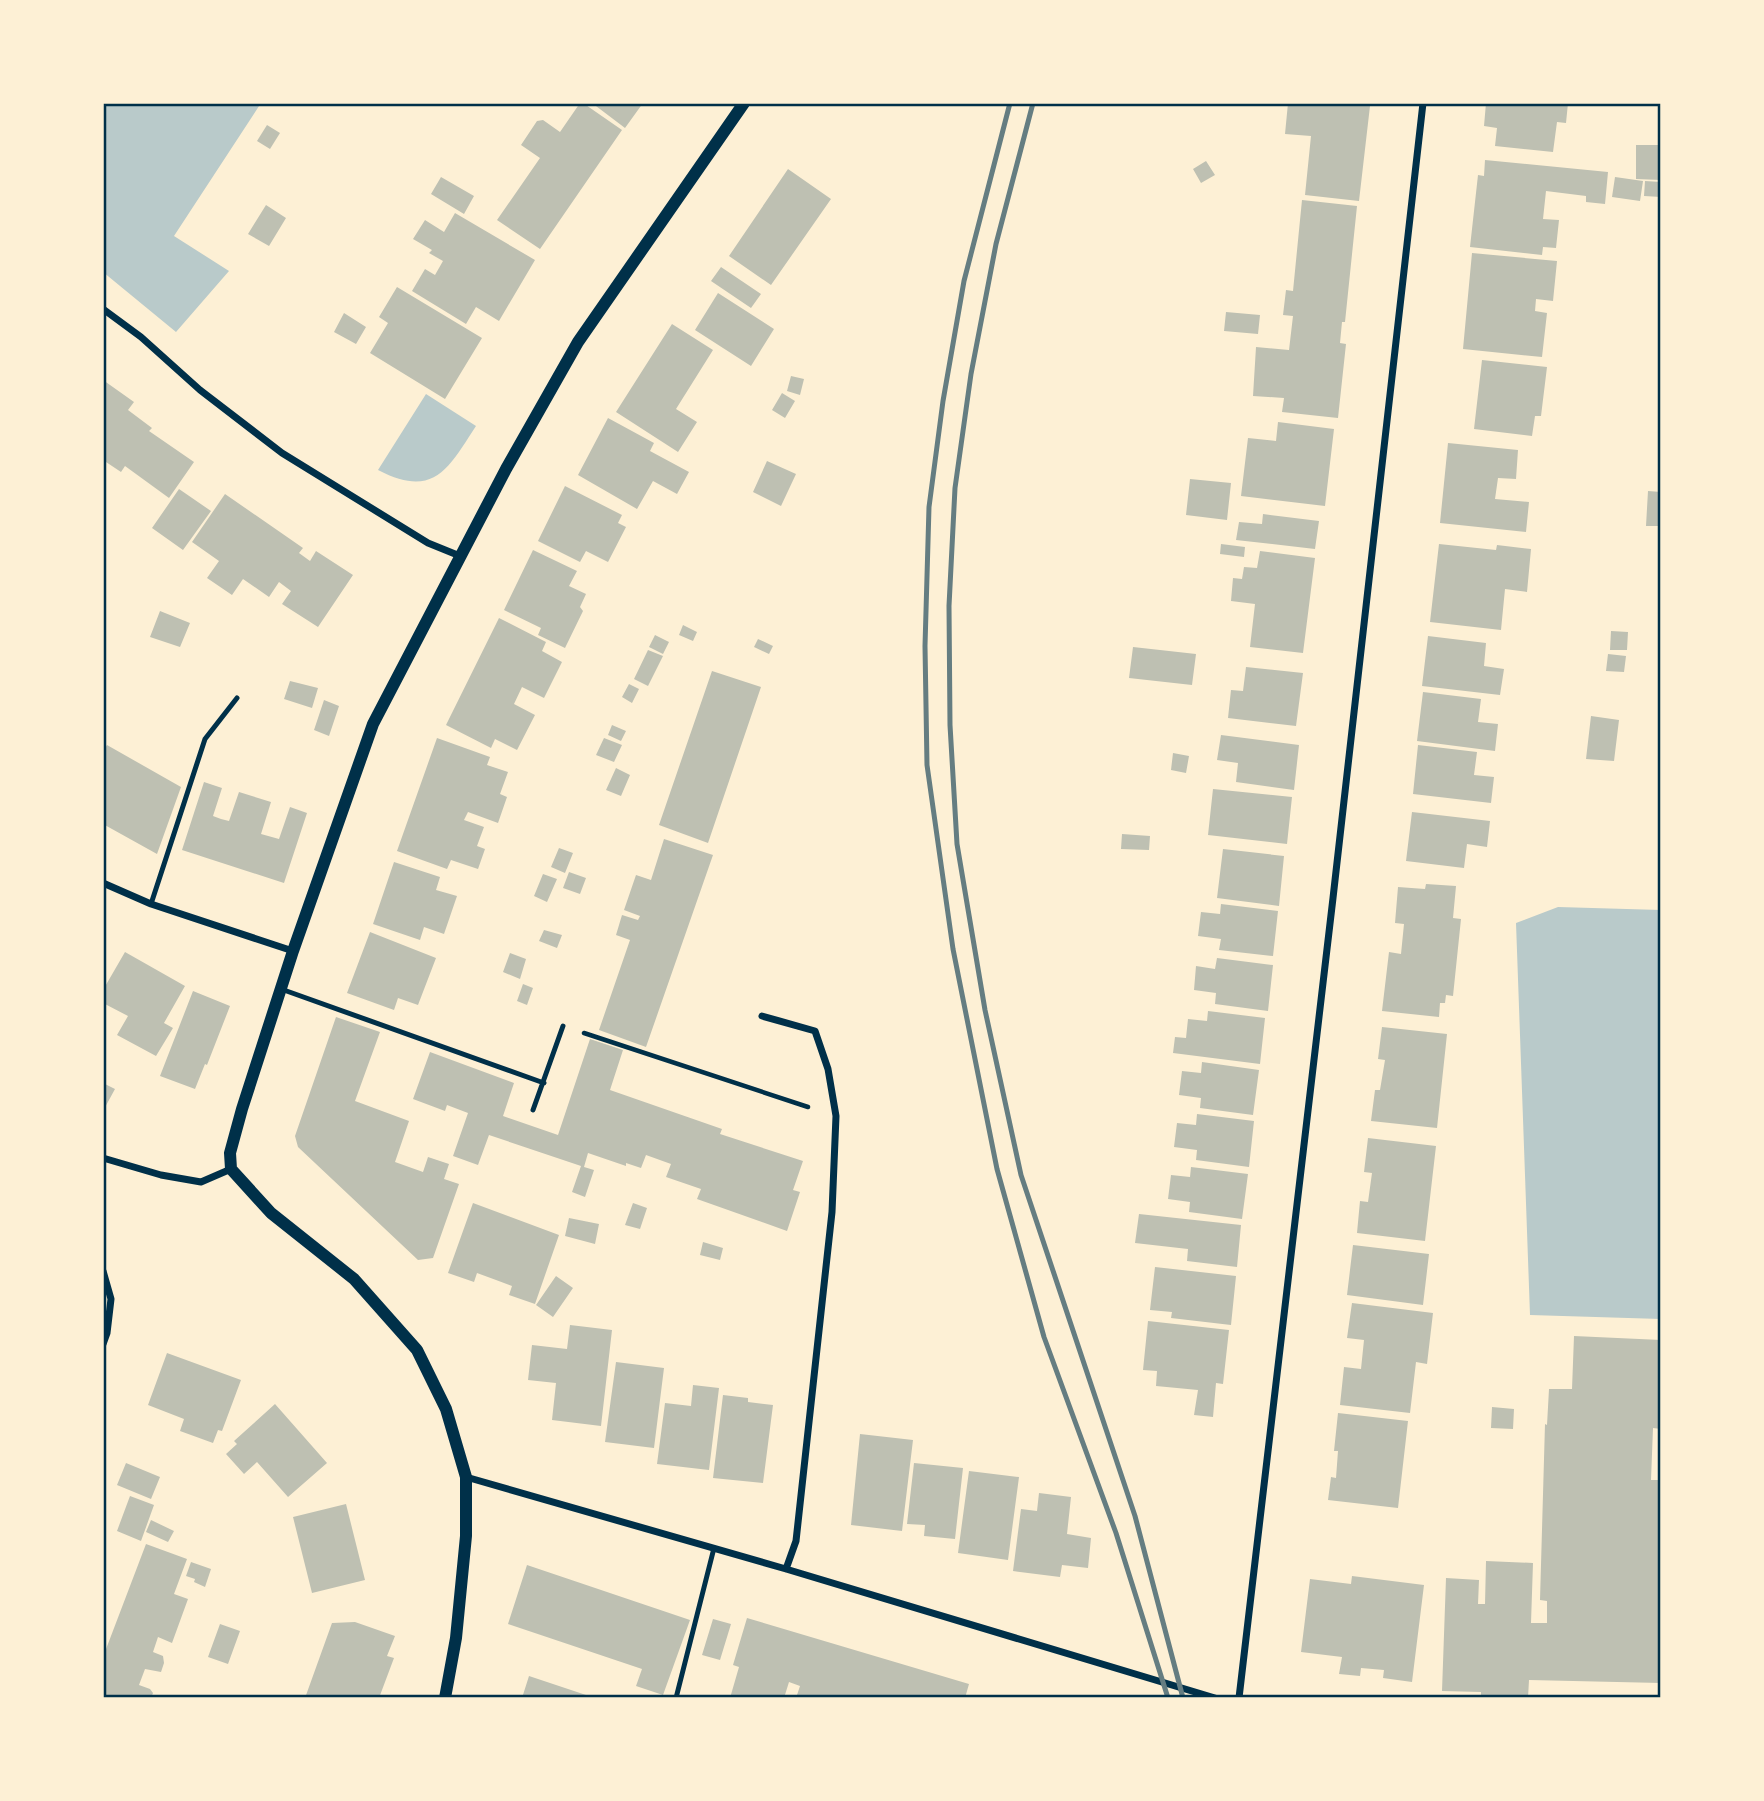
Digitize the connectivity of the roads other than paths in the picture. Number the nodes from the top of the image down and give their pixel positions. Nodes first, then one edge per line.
1 (744, 103) edge
2 (1423, 103) edge
3 (103, 309) edge
4 (460, 556) junction
5 (237, 698) dead end
6 (103, 883) edge
7 (151, 904) junction
8 (293, 951) junction
9 (281, 989) junction
10 (762, 1016) dead end
11 (563, 1026) road end
12 (544, 1083) junction
13 (533, 1110) dead end
14 (103, 1158) edge
15 (231, 1169) junction
16 (103, 1271) edge
17 (103, 1344) edge
18 (466, 1477) junction
19 (714, 1548) junction
20 (786, 1569) junction
21 (445, 1698) edge
22 (676, 1698) edge
23 (1215, 1698) edge
24 (1239, 1698) edge

1 - 4 street
2 - 24 street
3 - 4 street
4 - 8 street
5 - 7 lane
6 - 7 street
7 - 8 street
8 - 9 street
9 - 12 lane
9 - 15 street
10 - 20 street
11 - 12 lane
12 - 13 lane
14 - 15 street
15 - 18 street
16 - 17 street
18 - 19 street
18 - 21 street
19 - 20 street
19 - 22 lane
20 - 23 street

